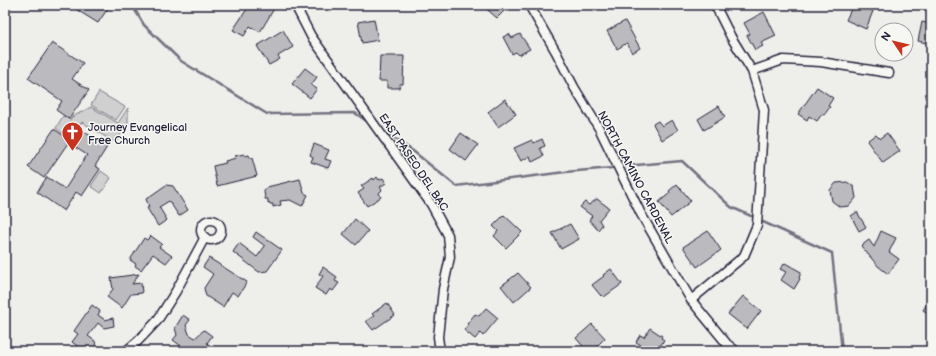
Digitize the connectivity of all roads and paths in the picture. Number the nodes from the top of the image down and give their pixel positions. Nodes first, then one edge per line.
1 (295, 5) edge
2 (529, 5) edge
3 (716, 5) edge
4 (752, 71) junction
5 (889, 73) dead end
6 (205, 237) dead end
7 (691, 300) junction
8 (126, 351) edge
9 (440, 351) edge
10 (736, 351) edge

1 - 9 street, EAST PASEO DEL BAC
2 - 7 street, NORTH CAMINO CARDENAL
3 - 4 street
4 - 5 street
4 - 7 street
6 - 8 street
7 - 10 street, NORTH CAMINO CARDENAL

